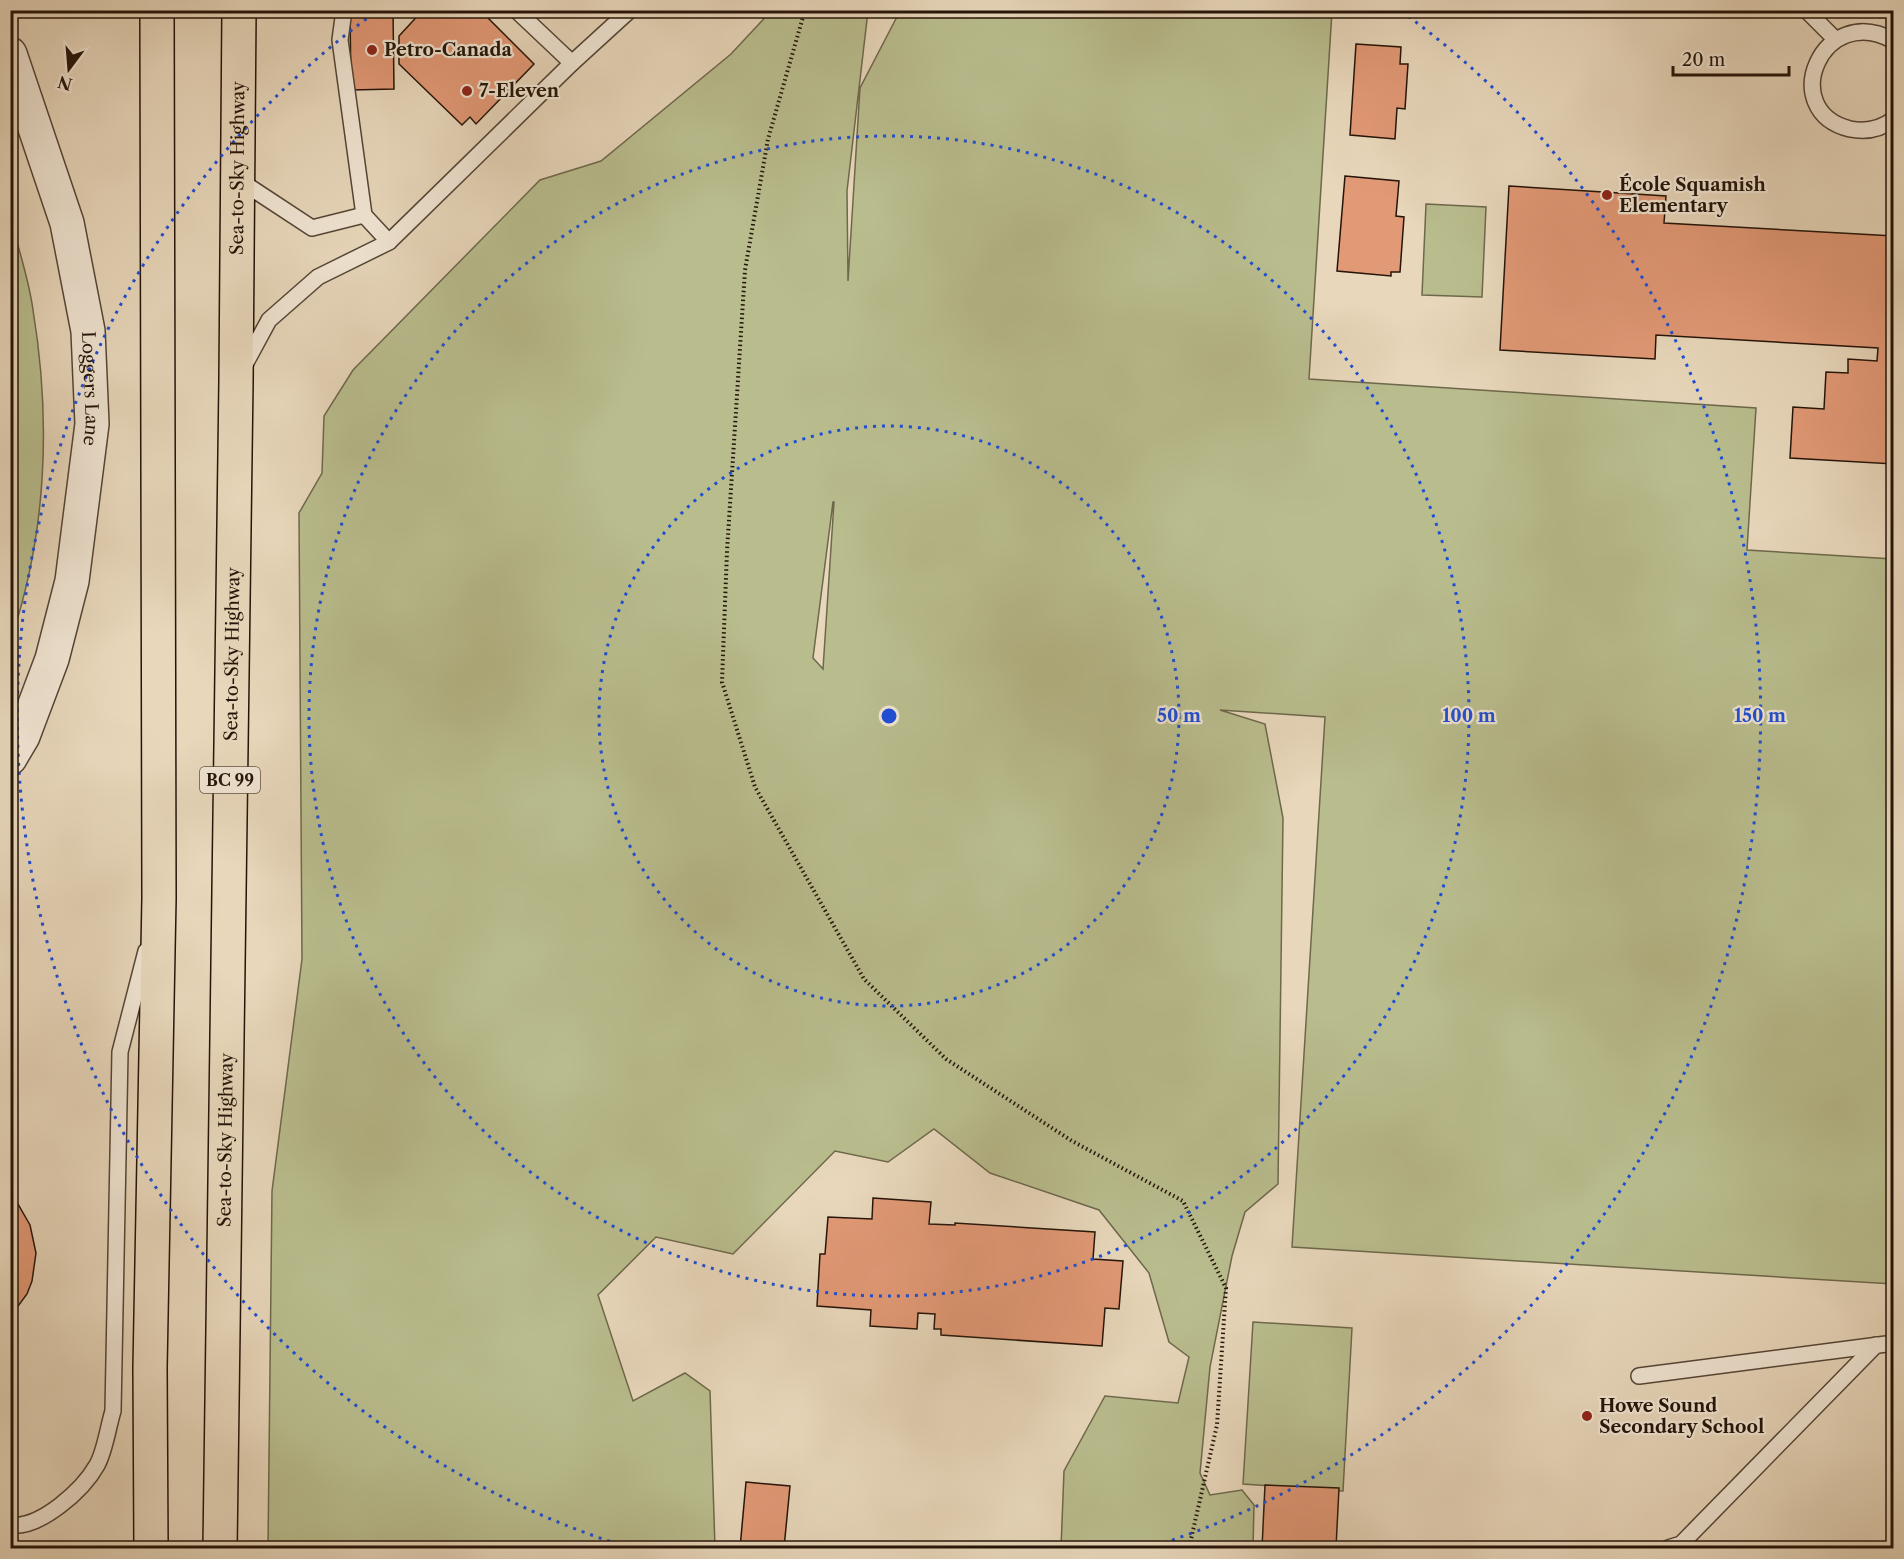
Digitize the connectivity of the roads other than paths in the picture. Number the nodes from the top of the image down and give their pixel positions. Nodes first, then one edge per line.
1 (157, 10) edge
2 (239, 10) edge
3 (344, 10) edge
4 (516, 10) edge
5 (630, 10) edge
6 (1806, 10) edge
7 (1834, 38) junction
8 (1893, 41) edge
9 (10, 54) edge
10 (572, 63) junction
11 (1893, 119) edge
12 (239, 180) junction
13 (364, 215) junction
14 (389, 243) junction
15 (236, 381) junction
16 (10, 758) edge
17 (159, 898) junction
18 (1893, 1343) edge
19 (1876, 1346) junction
20 (1639, 1376) dead end
21 (10, 1525) edge
22 (151, 1548) edge
23 (220, 1548) edge
24 (1668, 1548) edge

1 - 17 highway
2 - 12 highway, Sea-to-Sky Highway / BC 99
3 - 13 lane
4 - 10 lane
5 - 10 lane
6 - 7 lane
7 - 8 lane
7 - 11 lane
9 - 16 street, Loggers Lane
10 - 14 lane
12 - 13 lane
12 - 15 highway, Sea-to-Sky Highway / BC 99
13 - 14 lane
14 - 15 lane
15 - 23 highway, Sea-to-Sky Highway / BC 99
17 - 21 lane
17 - 22 highway
18 - 19 lane
19 - 20 lane
19 - 24 lane

